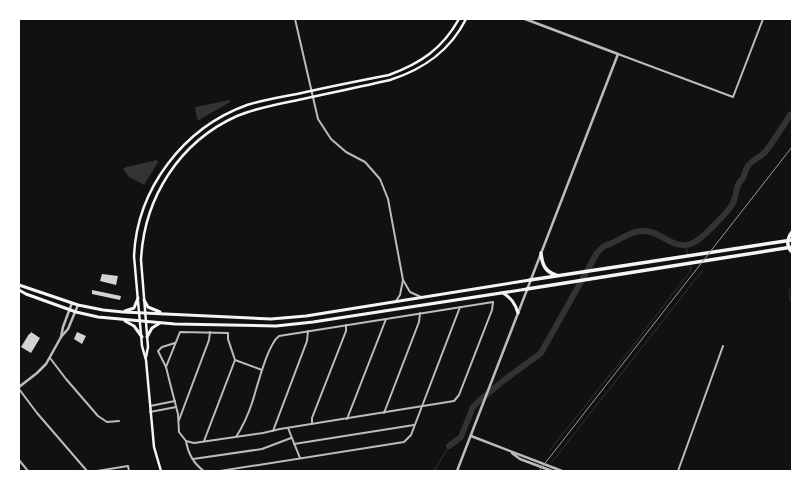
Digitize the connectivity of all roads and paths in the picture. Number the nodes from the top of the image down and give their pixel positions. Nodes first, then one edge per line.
1 (295, 19) edge
2 (460, 19) edge
3 (466, 19) edge
4 (524, 19) edge
5 (763, 19) edge
6 (618, 54) junction
7 (423, 60) junction
8 (426, 64) junction
9 (312, 91) junction
10 (313, 97) junction
11 (142, 215) junction
12 (148, 216) junction
13 (792, 232) edge
14 (792, 240) edge
15 (792, 247) edge
16 (792, 252) edge
17 (541, 253) junction
18 (559, 275) junction
19 (403, 280) junction
20 (530, 280) junction
21 (19, 285) edge
22 (527, 289) junction
23 (19, 290) edge
24 (503, 293) junction
25 (422, 297) junction
26 (138, 298) junction
27 (144, 300) junction
28 (395, 301) junction
29 (72, 303) junction
30 (78, 305) junction
31 (460, 307) junction
32 (70, 310) junction
33 (76, 312) junction
34 (123, 312) junction
35 (139, 313) junction
36 (145, 313) junction
37 (518, 313) junction
38 (164, 314) junction
39 (420, 314) junction
40 (386, 319) junction
41 (122, 320) junction
42 (140, 321) junction
43 (146, 321) junction
44 (162, 323) junction
45 (346, 325) junction
46 (308, 331) junction
47 (210, 332) junction
48 (61, 337) junction
49 (142, 337) junction
50 (147, 337) junction
51 (175, 343) junction
52 (723, 346) dead end
53 (50, 358) junction
54 (146, 360) junction
55 (236, 360) junction
56 (166, 367) junction
57 (262, 370) junction
58 (19, 388) edge
59 (175, 402) junction
60 (150, 406) junction
61 (176, 407) junction
62 (422, 407) junction
63 (150, 412) junction
64 (384, 413) junction
65 (347, 419) junction
66 (119, 421) dead end
67 (178, 421) junction
68 (312, 424) junction
69 (414, 425) junction
70 (288, 428) junction
71 (273, 431) junction
72 (471, 436) junction
73 (236, 437) junction
74 (291, 438) junction
75 (186, 441) junction
76 (204, 441) junction
77 (294, 444) junction
78 (508, 451) junction
79 (193, 459) junction
80 (300, 459) junction
81 (19, 460) edge
82 (28, 471) edge
83 (87, 471) edge
84 (97, 471) edge
85 (129, 471) edge
86 (161, 471) edge
87 (204, 471) edge
88 (220, 471) edge
89 (457, 471) edge
90 (552, 471) edge
91 (562, 471) edge
92 (678, 471) edge

1 - 9 street
2 - 7 main road
3 - 8 main road
4 - 6 street
5 - 6 street
6 - 17 street
7 - 8 main road
7 - 9 main road
8 - 10 main road
9 - 10 street
9 - 11 main road
10 - 12 main road
10 - 19 street
11 - 12 main road
11 - 26 main road
12 - 27 main road
13 - 16 highway
14 - 18 highway
15 - 22 highway
17 - 18 highway
17 - 20 street
18 - 20 highway
19 - 25 street
19 - 28 street
20 - 22 street
20 - 25 highway
21 - 29 highway
22 - 24 highway
22 - 37 street
23 - 32 highway
24 - 37 highway
24 - 44 highway
25 - 28 highway
26 - 34 highway
26 - 35 main road
27 - 36 main road
27 - 38 highway
28 - 38 highway
29 - 30 highway
29 - 32 street
30 - 33 street
30 - 34 highway
31 - 39 street
31 - 62 street
31 - 62 street
32 - 33 highway
32 - 48 street
33 - 41 highway
33 - 48 street
34 - 35 highway
35 - 36 highway
35 - 42 main road
36 - 38 highway
36 - 43 main road
37 - 72 street
39 - 40 street
39 - 64 street
40 - 45 street
40 - 65 street
41 - 42 highway
41 - 49 highway
42 - 43 highway
42 - 49 main road
43 - 44 highway
43 - 50 main road
44 - 50 highway
45 - 46 street
45 - 68 street
46 - 57 street
46 - 71 street
47 - 51 street
47 - 55 street
47 - 67 street
48 - 53 street
49 - 54 main road
50 - 54 main road
51 - 56 street
51 - 56 street
52 - 92 street
53 - 58 street
53 - 66 street
54 - 60 main road
55 - 57 street
55 - 76 street
56 - 59 street
57 - 73 street
58 - 83 street
59 - 60 street
59 - 61 street
60 - 63 main road
61 - 63 street
61 - 67 street
62 - 64 street
62 - 69 street
63 - 86 main road
64 - 65 street
65 - 68 street
67 - 75 street
68 - 70 street
69 - 77 street
69 - 80 street
70 - 71 street
70 - 74 street
71 - 73 street
72 - 78 street
72 - 89 street
73 - 76 street
74 - 77 street
74 - 79 street
75 - 76 street
75 - 79 street
77 - 80 street
78 - 90 street
78 - 91 street
79 - 87 street
80 - 88 street
81 - 82 street
84 - 85 street

